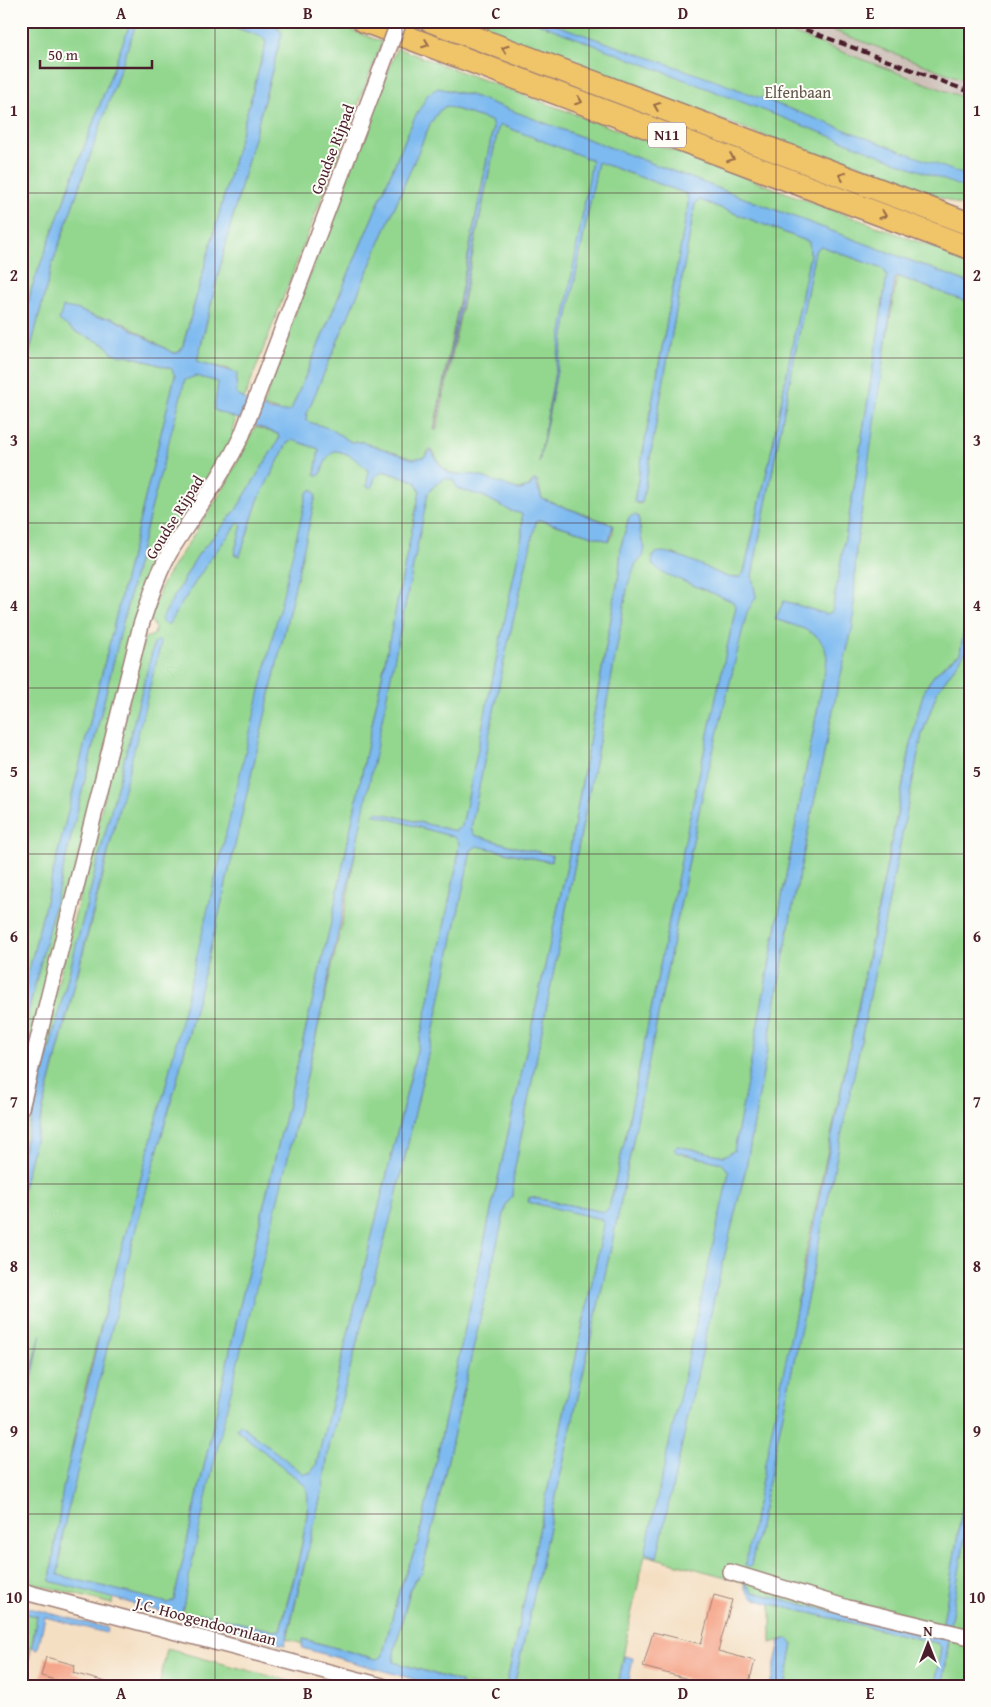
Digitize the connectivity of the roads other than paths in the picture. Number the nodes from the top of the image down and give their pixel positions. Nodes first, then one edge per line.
1 (364, 21) edge
2 (399, 21) edge
3 (431, 21) edge
4 (970, 224) edge
5 (970, 248) edge
6 (21, 1108) edge
7 (730, 1572) dead end
8 (21, 1590) edge
9 (970, 1637) edge
10 (382, 1686) edge

1 -> 5 highway, N11
2 - 6 street, Goudse Rijpad, bridge
4 -> 3 highway, N11
7 - 9 street
8 - 10 street, J.C. Hoogendoornlaan

